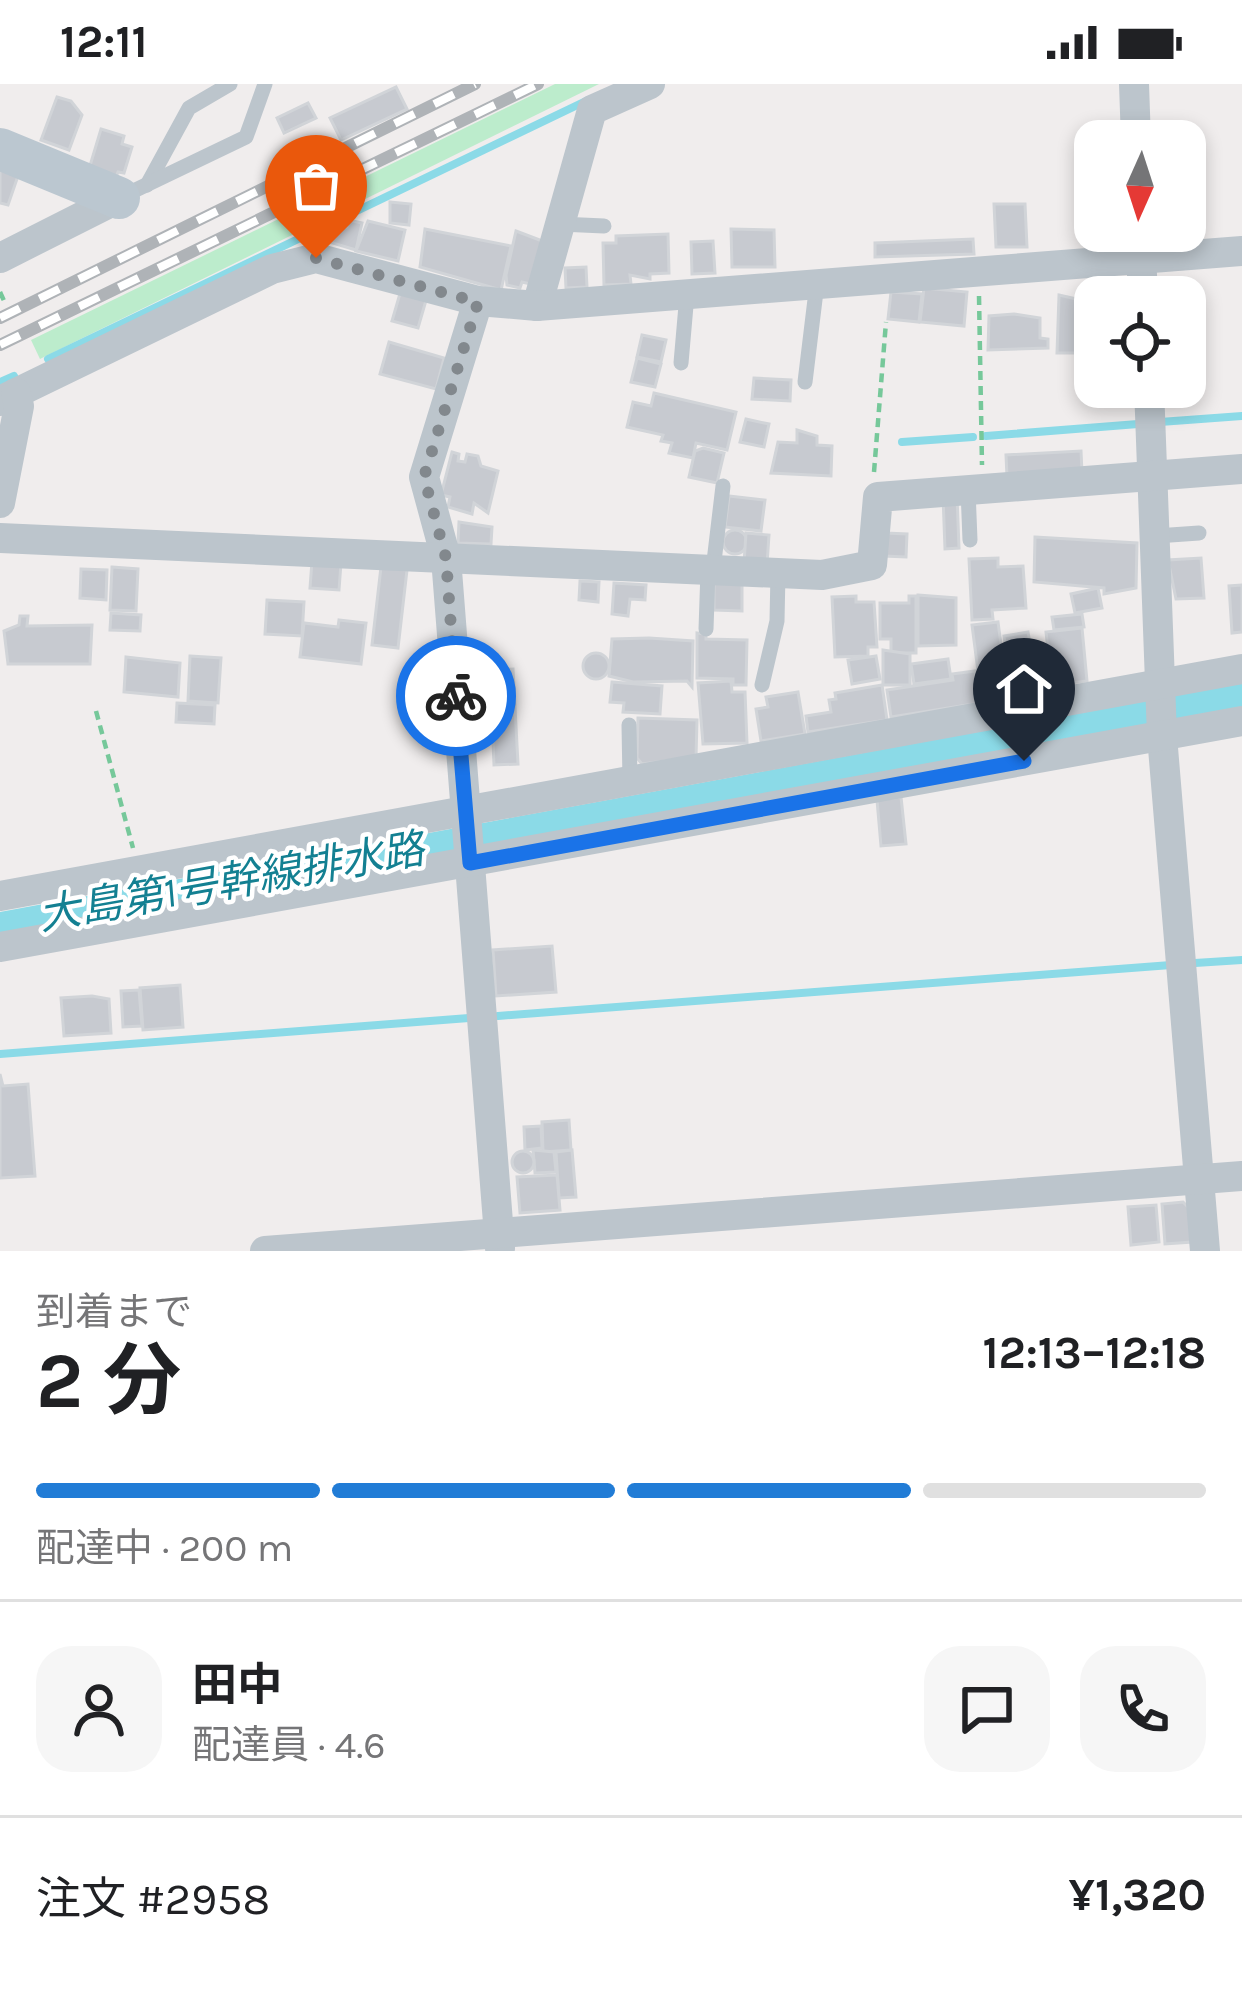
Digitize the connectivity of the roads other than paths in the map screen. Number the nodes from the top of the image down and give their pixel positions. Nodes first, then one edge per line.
1 (230, 84) edge
2 (264, 84) edge
3 (650, 84) edge
4 (1134, 84) edge
5 (1135, 120) edge
6 (0, 149) edge
7 (133, 192) junction
8 (560, 224) junction
9 (604, 226) dead end
10 (1206, 248) edge
11 (1242, 251) edge
12 (1084, 252) edge
13 (0, 258) edge
14 (817, 282) junction
15 (687, 294) junction
16 (478, 302) junction
17 (537, 306) junction
18 (681, 363) dead end
19 (805, 382) dead end
20 (8, 397) edge
21 (1150, 408) edge
22 (1242, 469) edge
23 (1155, 476) junction
24 (723, 486) dead end
25 (975, 489) junction
26 (0, 503) edge
27 (1199, 533) dead end
28 (1156, 536) junction
29 (0, 538) edge
30 (970, 540) dead end
31 (446, 558) junction
32 (711, 570) junction
33 (778, 573) junction
34 (706, 629) dead end
35 (1242, 669) edge
36 (762, 685) dead end
37 (1160, 688) junction
38 (1242, 721) edge
39 (629, 725) dead end
40 (1162, 732) junction
41 (630, 782) junction
42 (465, 816) junction
43 (468, 859) junction
44 (0, 896) edge
45 (0, 947) edge
46 (1242, 1176) edge
47 (1199, 1179) junction
48 (500, 1242) edge
49 (265, 1251) edge
50 (1204, 1251) edge

1 - 7 lane
2 - 7 lane
3 - 8 street
4 - 5 street
6 - 7 main road
7 - 13 street
8 - 9 lane
8 - 17 street
10 - 11 street
12 - 14 street
14 - 15 street
14 - 19 lane
15 - 17 street
15 - 18 lane
16 - 17 street
16 - 20 street
16 - 31 street
20 - 26 street
21 - 23 street
22 - 23 street
23 - 25 street
23 - 28 street
24 - 32 lane
25 - 30 lane
25 - 33 street
27 - 28 lane
28 - 37 street
29 - 31 street
31 - 32 street
31 - 42 street
32 - 33 street
32 - 34 lane
33 - 36 lane
35 - 37 street
37 - 40 street
37 - 41 street
38 - 40 street
39 - 41 lane
40 - 43 street
40 - 47 street
41 - 42 street
42 - 43 street
42 - 44 street
43 - 45 street
43 - 48 street
46 - 47 street
47 - 48 street
47 - 50 street
48 - 49 street

